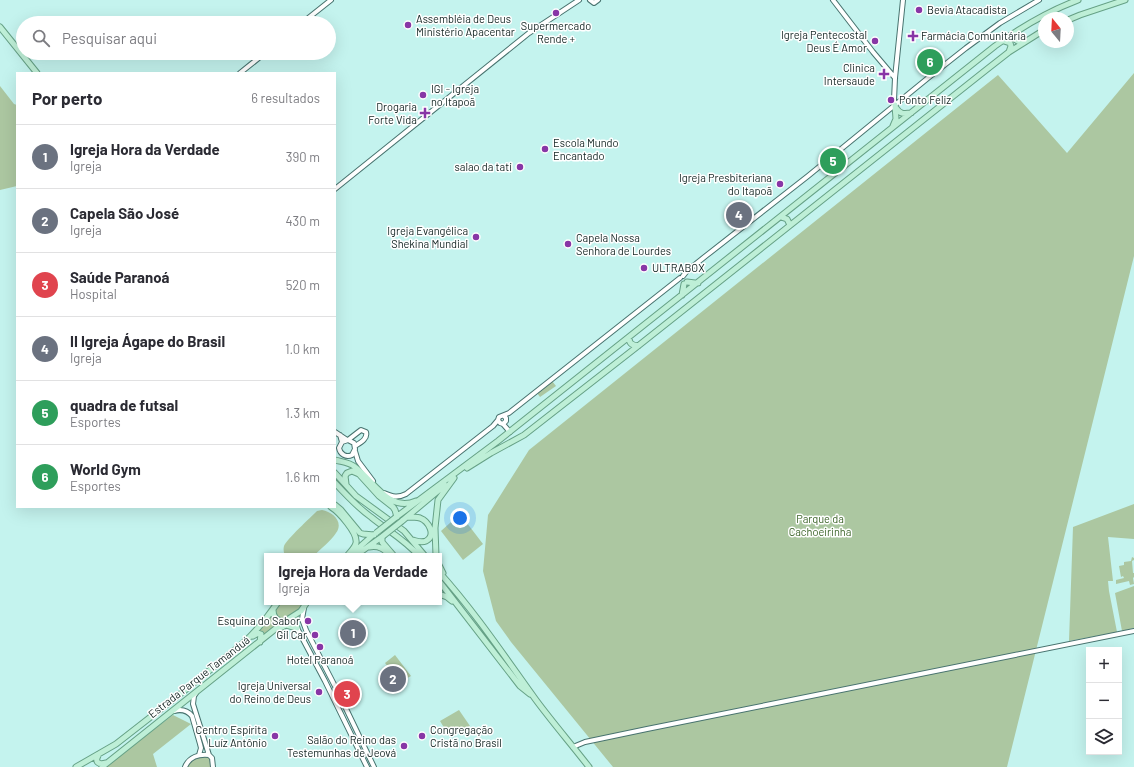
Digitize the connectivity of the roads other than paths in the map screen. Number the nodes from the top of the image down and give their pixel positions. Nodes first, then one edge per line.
1 (331, 0) edge
2 (579, 0) edge
3 (590, 0) edge
4 (598, 0) edge
5 (833, 0) edge
6 (902, 0) edge
7 (1039, 0) edge
8 (1078, 0) edge
9 (1125, 0) edge
10 (311, 16) edge
11 (1074, 18) edge
12 (0, 27) edge
13 (1017, 32) junction
14 (1038, 34) edge
15 (1004, 41) junction
16 (1025, 42) junction
17 (16, 47) edge
18 (1009, 52) junction
19 (27, 60) edge
20 (256, 60) edge
21 (36, 72) edge
22 (241, 72) edge
23 (895, 78) junction
24 (895, 107) junction
25 (912, 113) junction
26 (891, 128) junction
27 (336, 188) edge
28 (781, 217) junction
29 (790, 225) junction
30 (683, 279) junction
31 (698, 283) junction
32 (690, 289) junction
33 (682, 295) junction
34 (629, 337) junction
35 (638, 346) junction
36 (503, 420) junction
37 (511, 430) junction
38 (336, 432) edge
39 (340, 434) junction
40 (347, 440) junction
41 (342, 442) junction
42 (355, 449) junction
43 (350, 456) junction
44 (336, 460) edge
45 (358, 460) junction
46 (336, 474) edge
47 (454, 478) junction
48 (336, 484) edge
49 (346, 485) junction
50 (424, 497) junction
51 (336, 506) edge
52 (333, 508) edge
53 (406, 517) junction
54 (396, 518) junction
55 (375, 534) junction
56 (382, 537) junction
57 (412, 540) junction
58 (366, 548) junction
59 (349, 553) edge
60 (351, 553) edge
61 (359, 553) edge
62 (388, 553) edge
63 (391, 553) edge
64 (416, 553) edge
65 (423, 553) edge
66 (436, 553) edge
67 (442, 570) edge
68 (442, 575) edge
69 (449, 582) junction
70 (442, 585) edge
71 (442, 595) edge
72 (276, 605) edge
73 (306, 605) edge
74 (459, 606) junction
75 (304, 608) junction
76 (273, 610) junction
77 (284, 622) junction
78 (297, 628) junction
79 (1134, 631) edge
80 (250, 638) junction
81 (261, 641) junction
82 (314, 647) junction
83 (309, 650) junction
84 (196, 692) junction
85 (536, 700) junction
86 (171, 712) junction
87 (355, 726) junction
88 (348, 729) junction
89 (359, 736) junction
90 (353, 739) junction
91 (573, 747) junction
92 (100, 754) junction
93 (199, 755) junction
94 (209, 755) junction
95 (104, 765) edge
96 (76, 767) edge
97 (185, 767) edge
98 (214, 767) edge
99 (367, 767) edge
100 (374, 767) edge
101 (589, 767) edge

1 - 10 street
2 - 27 street
3 - 4 street
5 - 23 street
6 - 23 street
7 - 24 street
8 - 13 main road
9 - 11 main road
12 - 17 main road
13 - 15 main road
13 - 16 main road
14 - 16 main road
15 - 18 main road
15 - 25 main road
16 - 18 main road
18 - 29 main road
19 - 21 main road
20 - 22 street
23 - 24 street
24 - 25 main road
24 - 26 main road
24 - 30 street
25 - 26 main road
26 - 28 main road
28 - 29 main road
28 - 31 main road
29 - 35 main road
30 - 31 main road
30 - 32 street
30 - 33 main road
30 - 36 street
31 - 32 main road
32 - 33 main road
33 - 34 main road
34 - 35 main road
34 - 37 main road
35 - 47 main road
36 - 37 street
36 - 45 street
37 - 50 main road
38 - 39 street
39 - 40 street
39 - 41 street
40 - 41 street
40 - 42 street
40 - 42 street
41 - 43 street
42 - 43 street
42 - 45 street
43 - 45 street
44 - 50 main road
46 - 49 main road
47 - 53 main road
47 - 66 main road
48 - 64 main road
49 - 54 main road
49 - 57 main road
50 - 54 main road
51 - 55 main road
52 - 59 main road
53 - 56 main road, bridge
53 - 57 main road
54 - 55 main road, bridge
55 - 60 main road
56 - 58 main road
56 - 63 main road
57 - 65 main road
58 - 61 main road
58 - 62 main road
67 - 69 main road
68 - 69 main road
69 - 85 main road
70 - 74 main road
71 - 74 main road
72 - 76 main road, Estrada Parque Tamanduá
73 - 75 main road, Estrada Parque Tamanduá
74 - 85 main road
75 - 77 main road, Estrada Parque Tamanduá
75 - 82 street
76 - 77 main road
76 - 80 main road, Estrada Parque Tamanduá
77 - 78 street
77 - 81 main road, Estrada Parque Tamanduá
78 - 81 main road
78 - 83 street
79 - 91 street
80 - 81 main road
80 - 92 main road, Estrada Parque Tamanduá
81 - 84 main road, Estrada Parque Tamanduá
82 - 83 street
82 - 87 street
83 - 88 street
84 - 86 main road, Estrada Parque Tamanduá
84 - 94 street
85 - 91 main road
86 - 93 street
86 - 95 main road, Estrada Parque Tamanduá
87 - 88 street
87 - 89 street
88 - 90 street
89 - 90 street
89 - 100 street
90 - 99 street
91 - 101 main road
92 - 95 main road
92 - 96 main road, Estrada Parque Tamanduá
93 - 94 street
93 - 97 street
94 - 98 street

